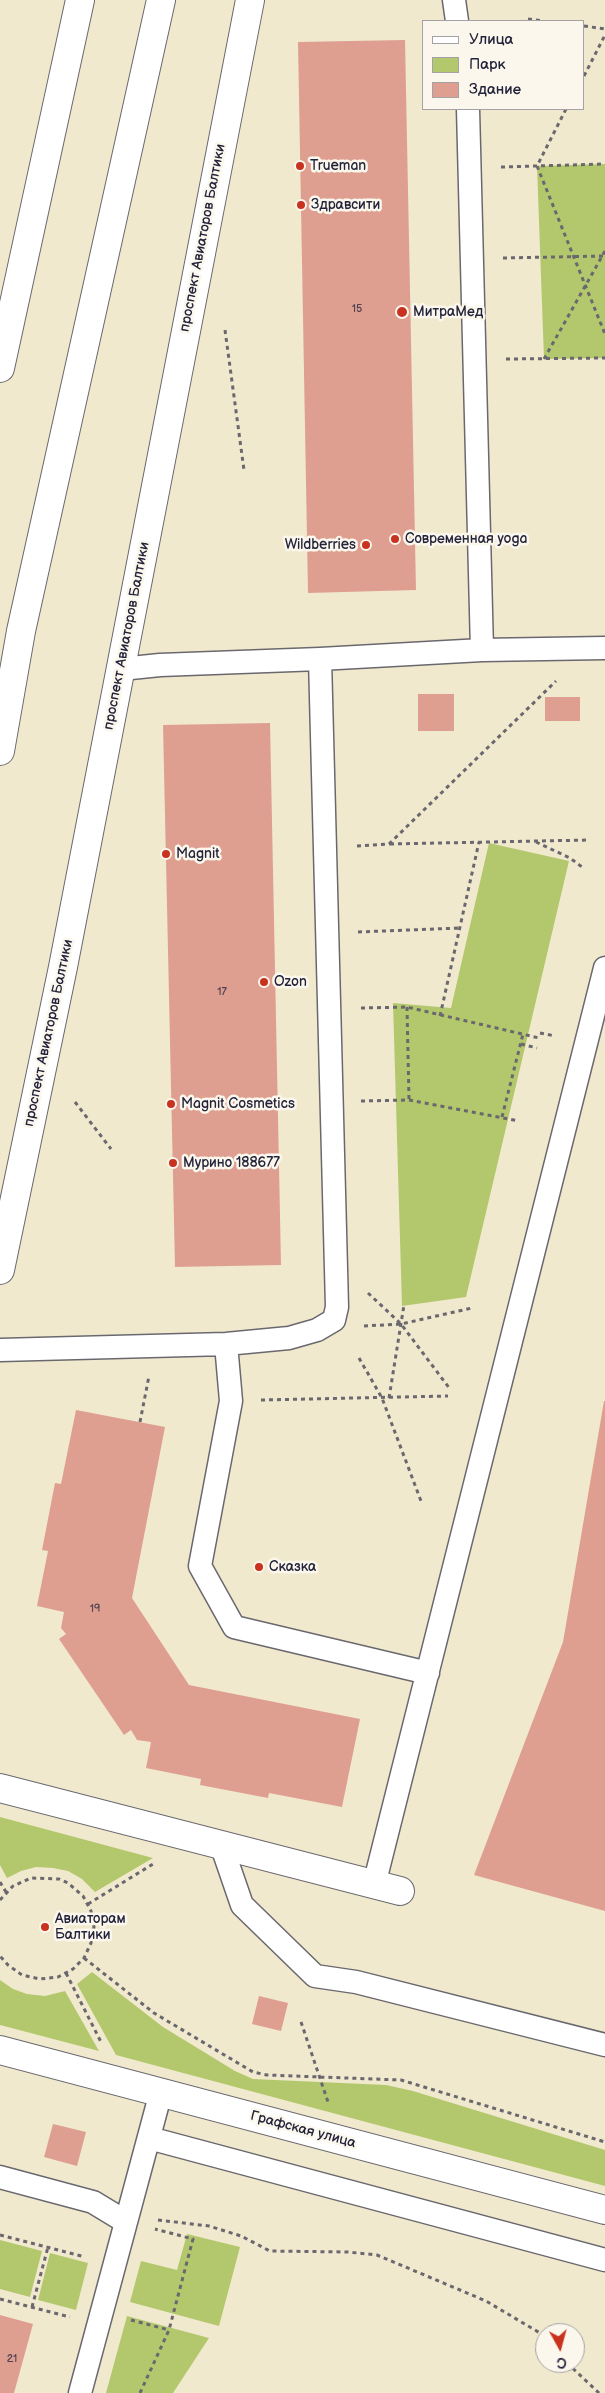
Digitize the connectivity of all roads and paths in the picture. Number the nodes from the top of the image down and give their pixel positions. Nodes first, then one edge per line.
1 (80, 0) edge
2 (161, 0) edge
3 (250, 0) edge
4 (454, 0) edge
5 (528, 19) dead end
6 (457, 20) edge
7 (536, 20) edge
8 (585, 26) edge
9 (605, 29) edge
10 (605, 35) edge
11 (585, 74) edge
12 (468, 110) edge
13 (565, 110) edge
14 (605, 164) edge
15 (537, 166) junction
16 (494, 167) dead end
17 (605, 252) edge
18 (574, 256) junction
19 (604, 256) edge
20 (497, 258) dead end
21 (585, 286) junction
22 (225, 330) dead end
23 (605, 334) edge
24 (605, 358) edge
25 (504, 359) dead end
26 (544, 359) junction
27 (0, 368) edge
28 (244, 470) dead end
29 (605, 648) edge
30 (482, 650) junction
31 (320, 659) junction
32 (121, 669) junction
33 (557, 680) dead end
34 (0, 751) edge
35 (589, 840) dead end
36 (479, 842) junction
37 (535, 842) junction
38 (389, 844) junction
39 (325, 848) junction
40 (582, 867) dead end
41 (460, 928) junction
42 (327, 934) junction
43 (605, 968) edge
44 (440, 1016) junction
45 (524, 1034) junction
46 (539, 1038) dead end
47 (521, 1044) junction
48 (537, 1048) dead end
49 (75, 1102) dead end
50 (502, 1117) junction
51 (519, 1121) dead end
52 (111, 1149) dead end
53 (0, 1270) edge
54 (364, 1288) dead end
55 (404, 1305) dead end
56 (472, 1308) dead end
57 (401, 1324) junction
58 (359, 1326) dead end
59 (226, 1344) junction
60 (0, 1350) edge
61 (359, 1358) dead end
62 (151, 1367) dead end
63 (450, 1389) dead end
64 (448, 1396) dead end
65 (382, 1398) junction
66 (389, 1398) junction
67 (256, 1400) dead end
68 (140, 1422) dead end
69 (421, 1502) dead end
70 (428, 1673) junction
71 (0, 1788) edge
72 (221, 1844) junction
73 (160, 1860) dead end
74 (0, 1882) edge
75 (387, 1888) joint
76 (6, 1892) junction
77 (0, 1900) edge
78 (88, 1904) junction
79 (0, 1956) edge
80 (84, 1958) junction
81 (66, 1973) junction
82 (301, 2022) dead end
83 (101, 2043) dead end
84 (605, 2045) edge
85 (0, 2050) edge
86 (320, 2076) junction
87 (161, 2092) junction
88 (330, 2107) dead end
89 (149, 2138) junction
90 (605, 2142) edge
91 (0, 2177) edge
92 (605, 2210) edge
93 (133, 2223) junction
94 (0, 2234) edge
95 (48, 2248) junction
96 (605, 2260) edge
97 (114, 2265) junction
98 (0, 2299) edge
99 (32, 2307) junction
100 (100, 2318) junction
101 (169, 2330) junction
102 (535, 2330) edge
103 (578, 2373) edge
104 (80, 2393) edge
105 (140, 2393) edge
106 (600, 2393) edge

1 - 27 street
2 - 34 street
3 - 32 street, проспект Авиаторов Балтики
4 - 6 lane
5 - 7 path
8 - 9 path
10 - 11 path
12 - 30 lane
13 - 15 path
14 - 15 path
15 - 16 path
15 - 18 path
17 - 19 path
18 - 19 path
18 - 20 path
18 - 21 path
19 - 21 path
21 - 23 path
21 - 26 path
22 - 28 path
24 - 26 path
25 - 26 path
29 - 30 lane
30 - 31 lane
31 - 32 lane
31 - 39 lane
32 - 53 street, проспект Авиаторов Балтики
33 - 38 path
35 - 37 path
36 - 37 path
36 - 38 path
36 - 41 path
37 - 40 path
38 - 39 path
39 - 42 lane
41 - 42 path
41 - 44 path
42 - 59 lane
43 - 70 lane
44 - 45 path
44 - 50 path
45 - 46 path
45 - 47 path
47 - 48 path
47 - 50 path
49 - 52 path
50 - 51 path
54 - 57 path
55 - 57 path
56 - 57 path
57 - 58 path
57 - 63 path
57 - 66 path
59 - 60 lane
59 - 70 lane
61 - 65 path
62 - 68 path
64 - 66 path
65 - 66 path
65 - 67 path
65 - 69 path
70 - 75 lane
71 - 72 street
72 - 75 street
72 - 84 lane
73 - 78 path
74 - 76 path
76 - 77 path
76 - 78 path
78 - 80 path
79 - 81 path
80 - 81 path
80 - 86 path
81 - 83 path
82 - 86 path
85 - 87 street, Графская улица
86 - 88 path
86 - 90 path
87 - 89 lane
87 - 92 street, Графская улица
89 - 93 lane
89 - 96 lane
91 - 93 lane
93 - 97 lane
93 - 101 path
93 - 102 path
94 - 95 path
95 - 97 path
95 - 99 path
97 - 100 lane
98 - 99 path
99 - 100 path
100 - 101 path
100 - 104 lane
101 - 105 path
103 - 106 path

